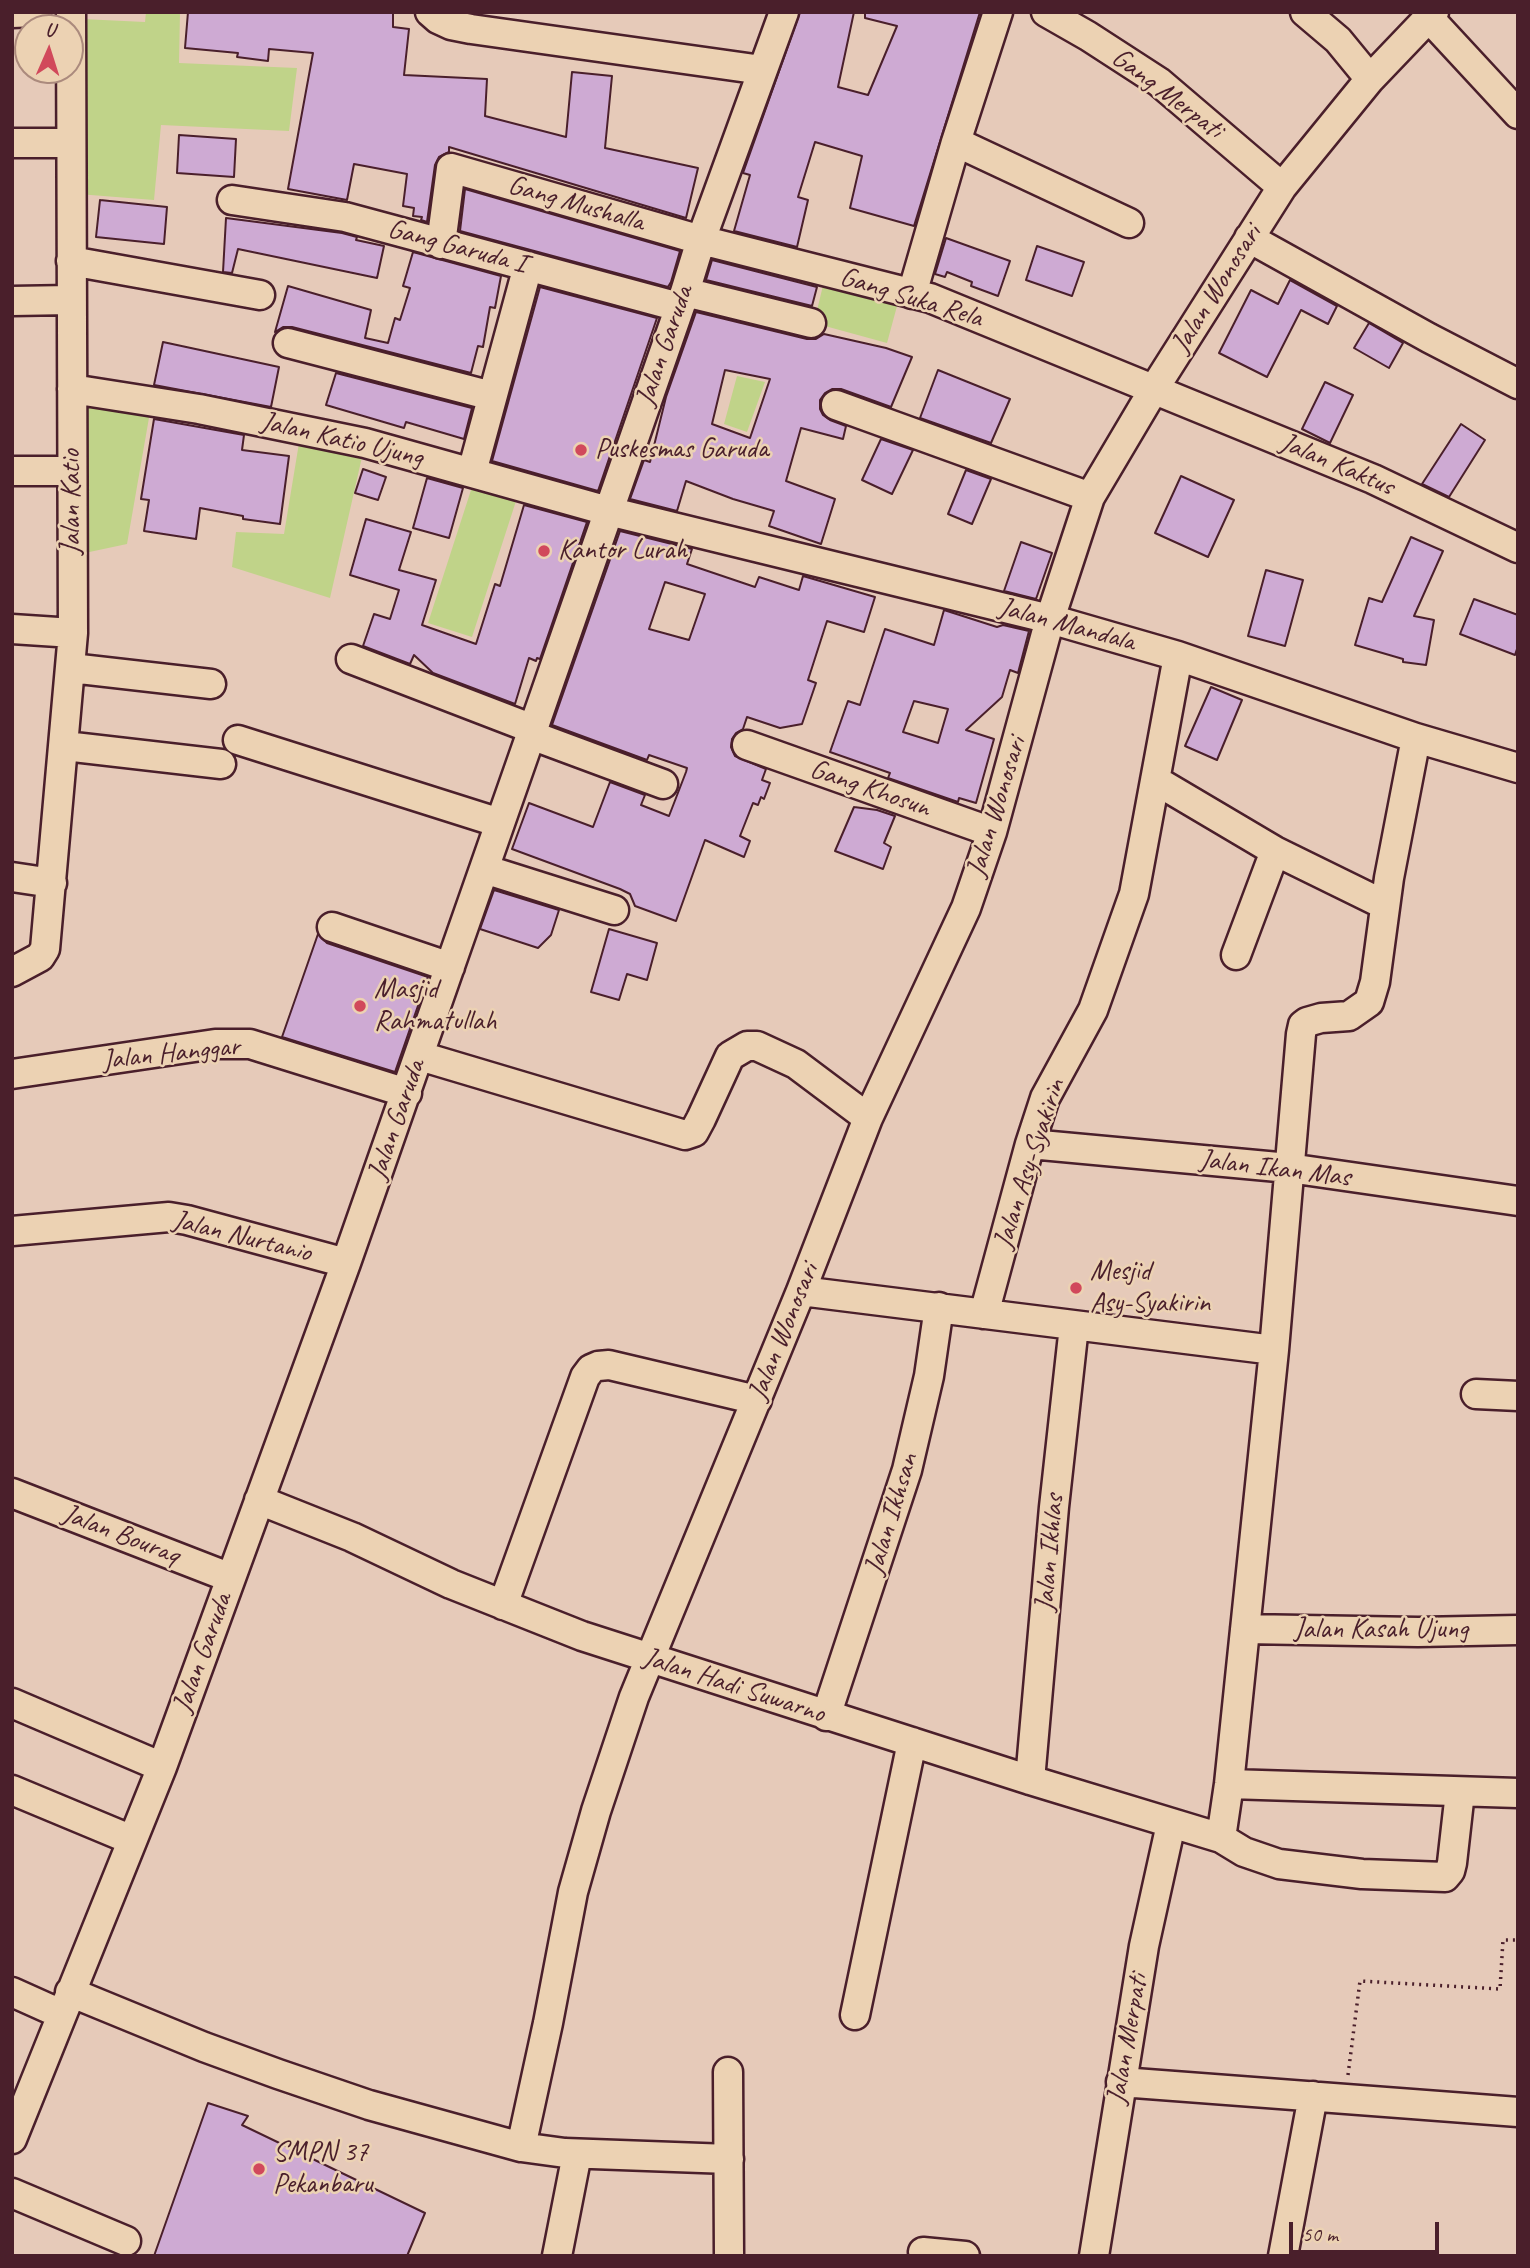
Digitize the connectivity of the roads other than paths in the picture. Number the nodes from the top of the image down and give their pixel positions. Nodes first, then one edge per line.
1 (36, 12) edge
2 (71, 12) edge
3 (430, 12) edge
4 (784, 12) edge
5 (998, 12) edge
6 (1046, 12) edge
7 (1305, 12) edge
8 (12, 13) edge
9 (1432, 15) edge
10 (762, 70) junction
11 (1370, 79) junction
12 (1518, 114) edge
13 (70, 142) junction
14 (956, 142) junction
15 (12, 143) edge
16 (1282, 187) junction
17 (232, 200) dead end
18 (1129, 223) dead end
19 (1249, 238) junction
20 (701, 240) junction
21 (441, 244) junction
22 (71, 261) junction
23 (528, 266) junction
24 (912, 293) junction
25 (260, 295) dead end
26 (70, 300) junction
27 (682, 300) junction
28 (12, 301) edge
29 (811, 323) dead end
30 (288, 343) dead end
31 (1518, 384) edge
32 (72, 389) junction
33 (1154, 389) junction
34 (492, 396) junction
35 (836, 405) dead end
36 (12, 471) edge
37 (71, 471) junction
38 (472, 472) junction
39 (1090, 497) junction
40 (608, 511) junction
41 (1518, 548) edge
42 (1050, 618) junction
43 (12, 629) edge
44 (73, 633) junction
45 (1178, 656) junction
46 (351, 659) dead end
47 (71, 668) junction
48 (211, 684) dead end
49 (532, 732) junction
50 (1416, 738) junction
51 (238, 740) dead end
52 (747, 745) dead end
53 (65, 746) junction
54 (221, 764) dead end
55 (1518, 768) edge
56 (1155, 780) junction
57 (663, 784) dead end
58 (500, 823) junction
59 (992, 832) junction
60 (1275, 851) junction
61 (484, 870) junction
62 (12, 877) edge
63 (51, 883) junction
64 (1385, 905) junction
65 (614, 910) dead end
66 (332, 927) dead end
67 (1236, 955) dead end
68 (450, 967) junction
69 (12, 972) edge
70 (419, 1056) junction
71 (12, 1074) edge
72 (407, 1093) junction
73 (868, 1118) junction
74 (1030, 1144) junction
75 (1289, 1168) junction
76 (1518, 1201) edge
77 (12, 1231) edge
78 (346, 1263) junction
79 (801, 1291) junction
80 (939, 1307) junction
81 (984, 1314) junction
82 (1074, 1326) junction
83 (1274, 1350) junction
84 (1476, 1394) dead end
85 (1518, 1396) edge
86 (757, 1400) junction
87 (12, 1493) edge
88 (259, 1500) junction
89 (230, 1578) junction
90 (503, 1605) junction
91 (1245, 1629) junction
92 (1518, 1630) edge
93 (651, 1659) junction
94 (12, 1703) edge
95 (826, 1716) junction
96 (912, 1742) junction
97 (162, 1766) junction
98 (1030, 1780) junction
99 (1229, 1784) junction
100 (12, 1790) edge
101 (1460, 1792) junction
102 (1518, 1793) edge
103 (1171, 1824) junction
104 (1221, 1838) junction
105 (132, 1840) junction
106 (12, 1992) edge
107 (66, 2003) junction
108 (855, 2015) dead end
109 (728, 2072) dead end
110 (1121, 2082) junction
111 (1313, 2096) junction
112 (1518, 2112) edge
113 (12, 2139) edge
114 (521, 2147) junction
115 (577, 2154) junction
116 (729, 2159) junction
117 (12, 2193) edge
118 (126, 2241) dead end
119 (923, 2252) dead end
120 (557, 2256) edge
121 (729, 2256) edge
122 (965, 2256) edge
123 (1094, 2256) edge
124 (1283, 2256) edge

1 - 8 street
2 - 13 street, Jalan Katio
3 - 10 street
4 - 10 street, Jalan Garuda
5 - 14 street
6 - 16 street, Gang Merpati
7 - 11 street
9 - 11 street, Jalan Wonosari
9 - 12 street
10 - 20 street, Jalan Garuda
11 - 16 street, Jalan Wonosari
13 - 15 street
13 - 22 street, Jalan Katio
14 - 18 street
14 - 24 street
16 - 19 street, Jalan Wonosari
17 - 21 street, Gang Garuda I
19 - 31 street
19 - 33 street, Jalan Wonosari
20 - 21 street, Gang Mushalla
20 - 24 street, Gang Suka Rela
20 - 27 street, Jalan Garuda
21 - 23 street, Gang Garuda I
22 - 25 street
22 - 26 street, Jalan Katio
23 - 27 street, Gang Garuda I
23 - 34 street
24 - 33 street, Gang Suka Rela
26 - 28 street
26 - 32 street, Jalan Katio
27 - 29 street, Gang Garuda I
27 - 40 street, Jalan Garuda
30 - 34 street
32 - 37 street, Jalan Katio
32 - 38 street, Jalan Katio Ujung
33 - 39 street, Jalan Wonosari
33 - 41 street, Jalan Kaktus
34 - 38 street
35 - 39 street
36 - 37 street
37 - 44 street, Jalan Katio
38 - 40 street, Jalan Katio Ujung
39 - 42 street, Jalan Wonosari
40 - 42 street, Jalan Mandala
40 - 49 street, Jalan Garuda
42 - 45 street, Jalan Mandala
42 - 59 street, Jalan Wonosari
43 - 44 street
44 - 47 street, Jalan Katio
45 - 50 street, Jalan Mandala
45 - 56 street, Jalan Asy-Syakirin
46 - 49 street
47 - 48 street
47 - 53 street, Jalan Katio
49 - 57 street
49 - 58 street, Jalan Garuda
50 - 55 street, Jalan Mandala
50 - 64 street
51 - 58 street
52 - 59 street, Gang Khosun
53 - 54 street
53 - 63 street, Jalan Katio
56 - 60 street
56 - 74 street, Jalan Asy-Syakirin
58 - 61 street, Jalan Garuda
59 - 73 street, Jalan Wonosari
60 - 64 street
60 - 67 street
61 - 65 street
61 - 68 street, Jalan Garuda
62 - 63 street
63 - 69 street, Jalan Katio
64 - 75 street
66 - 68 street
68 - 70 street, Jalan Garuda
70 - 72 street, Jalan Garuda
70 - 73 street
71 - 72 street, Jalan Hanggar
72 - 78 street, Jalan Garuda
73 - 79 street, Jalan Wonosari
74 - 75 street, Jalan Ikan Mas
74 - 81 street, Jalan Asy-Syakirin
75 - 76 street, Jalan Ikan Mas
75 - 83 street
77 - 78 street, Jalan Nurtanio
78 - 88 street, Jalan Garuda
79 - 80 street
79 - 86 street, Jalan Wonosari
80 - 81 street
80 - 95 street, Jalan Ikhsan
81 - 82 street
82 - 83 street
82 - 98 street, Jalan Ikhlas
83 - 91 street
84 - 85 street
86 - 90 street
86 - 93 street, Jalan Wonosari
87 - 89 street, Jalan Bouraq
88 - 89 street, Jalan Garuda
88 - 90 street, Jalan Hadi Suwarno
89 - 97 street, Jalan Garuda
90 - 93 street, Jalan Hadi Suwarno
91 - 92 street, Jalan Kasah Ujung
91 - 99 street
93 - 95 street, Jalan Hadi Suwarno
93 - 114 street, Jalan Wonosari
94 - 97 street
95 - 96 street, Jalan Hadi Suwarno
96 - 98 street, Jalan Hadi Suwarno
96 - 108 street
97 - 105 street, Jalan Garuda
98 - 103 street, Jalan Hadi Suwarno
99 - 101 street
99 - 104 street
100 - 105 street
101 - 102 street
101 - 104 street, Jalan Hadi Suwarno
103 - 104 street, Jalan Hadi Suwarno
103 - 110 street, Jalan Merpati
105 - 107 street, Jalan Garuda
106 - 107 street
107 - 113 street, Jalan Garuda
107 - 114 street
109 - 116 street
110 - 111 street
110 - 123 street, Jalan Merpati
111 - 112 street
111 - 124 street
114 - 115 street
115 - 116 street
115 - 120 street
116 - 121 street
117 - 118 street
119 - 122 street

